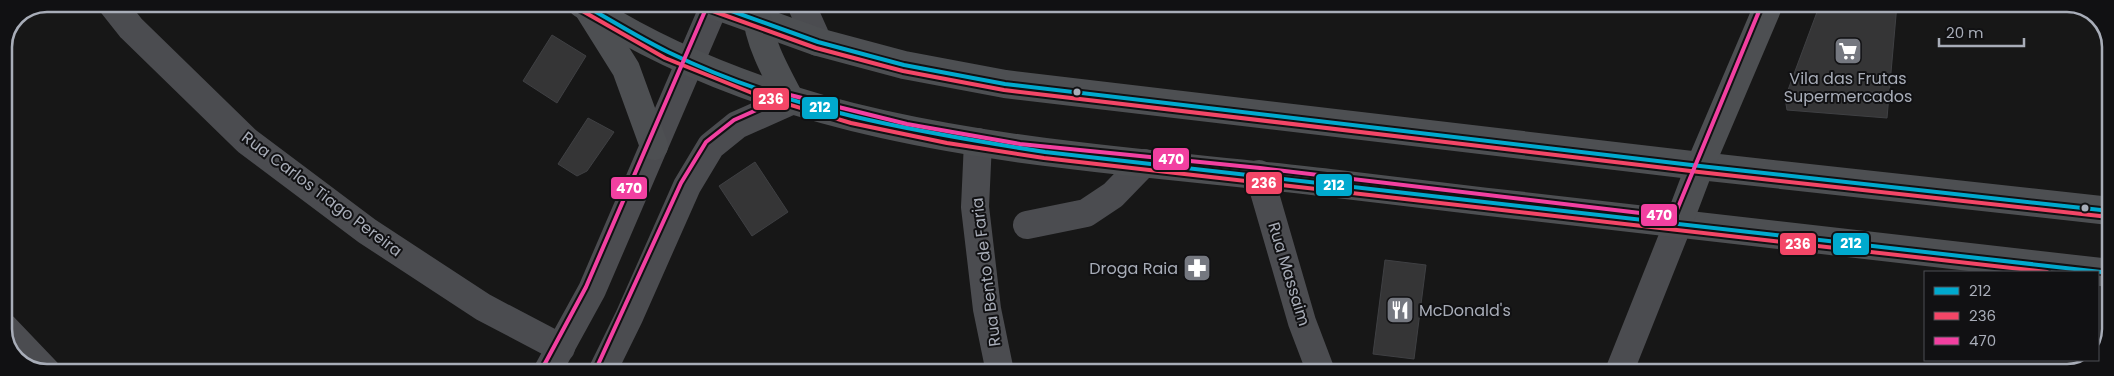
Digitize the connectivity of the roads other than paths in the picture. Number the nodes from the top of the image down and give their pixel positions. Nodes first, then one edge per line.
1 (118, 12) edge
2 (588, 12) edge
3 (596, 12) edge
4 (710, 12) edge
5 (805, 12) edge
6 (756, 13) edge
7 (1764, 13) edge
8 (818, 42) junction
9 (689, 62) junction
10 (791, 101) junction
11 (978, 142) junction
12 (654, 146) junction
13 (1144, 163) junction
14 (1700, 166) junction
15 (1258, 174) junction
16 (2101, 209) edge
17 (1678, 224) junction
18 (1027, 225) dead end
19 (2092, 271) edge
20 (14, 337) edge
21 (561, 348) junction
22 (39, 362) edge
23 (552, 363) edge
24 (606, 363) edge
25 (998, 363) edge
26 (1319, 364) edge
27 (1622, 364) edge

1 - 21 street, Rua Carlos Tiago Pereira
2 - 12 main road
3 - 9 main road
4 - 9 street
5 - 8 street
6 - 8 main road
6 - 10 main road
7 - 14 main road
8 - 14 main road
9 - 10 main road
9 - 12 street
10 - 11 main road
10 - 24 street
11 - 13 main road
11 - 25 street, Rua Bento de Faria
12 - 21 street
13 - 15 main road
13 - 18 street
14 - 16 main road
14 - 17 main road
15 - 17 main road
15 - 26 street, Rua Massaim
17 - 19 main road
17 - 27 street
20 - 22 street
21 - 23 street

